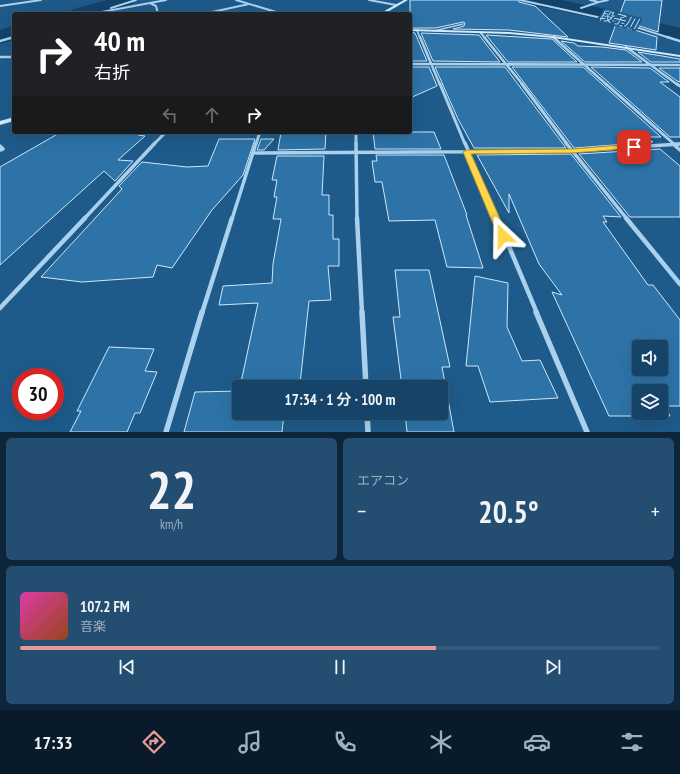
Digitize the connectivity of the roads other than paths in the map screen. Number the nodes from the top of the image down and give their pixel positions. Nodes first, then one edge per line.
1 (41, 0) edge
2 (136, 0) edge
3 (166, 0) edge
4 (236, 0) edge
5 (369, 0) edge
6 (406, 0) edge
7 (520, 0) edge
8 (590, 0) edge
9 (608, 0) edge
10 (150, 1) edge
11 (599, 2) junction
12 (250, 4) junction
13 (396, 5) junction
14 (0, 6) edge
15 (581, 8) dead end
16 (98, 12) edge
17 (101, 12) edge
18 (158, 12) edge
19 (212, 12) edge
20 (276, 12) edge
21 (384, 12) edge
22 (462, 24) dead end
23 (412, 30) edge
24 (417, 30) junction
25 (434, 31) junction
26 (480, 32) junction
27 (553, 37) junction
28 (12, 38) edge
29 (680, 41) edge
30 (0, 42) edge
31 (626, 47) junction
32 (680, 56) edge
33 (0, 57) edge
34 (12, 57) edge
35 (412, 64) edge
36 (432, 64) junction
37 (507, 64) junction
38 (583, 65) junction
39 (649, 65) junction
40 (680, 65) edge
41 (680, 86) edge
42 (12, 120) edge
43 (0, 123) edge
44 (164, 134) edge
45 (259, 134) edge
46 (356, 134) edge
47 (672, 144) junction
48 (680, 144) edge
49 (0, 146) edge
50 (0, 150) edge
51 (680, 150) edge
52 (572, 151) junction
53 (357, 152) junction
54 (467, 152) junction
55 (254, 153) junction
56 (680, 284) edge
57 (0, 308) edge
58 (366, 380) edge
59 (367, 420) edge
60 (166, 432) edge
61 (368, 432) edge
62 (587, 432) edge

1 - 14 street
2 - 16 street
3 - 10 street
4 - 12 street
5 - 13 street
6 - 13 street
7 - 29 street
8 - 11 street
9 - 11 street
10 - 17 street
10 - 18 street
11 - 15 street
12 - 19 street
12 - 20 street
13 - 21 street
22 - 25 lane
23 - 24 street
24 - 25 street
24 - 36 street
25 - 26 street
26 - 27 street
26 - 37 street
27 - 31 street
27 - 38 street
28 - 30 street
31 - 32 street
31 - 39 street
33 - 34 street
35 - 36 street
36 - 37 street
36 - 54 street
37 - 38 street
37 - 52 street
38 - 39 street
38 - 47 street
39 - 40 street
39 - 41 street
42 - 43 street
44 - 57 street
45 - 55 street
46 - 53 street
47 - 48 street
47 - 51 street
47 - 52 street
49 - 50 street
52 - 54 street
52 - 56 street
53 - 54 street
53 - 55 street
53 - 58 street
54 - 62 street
55 - 60 street
59 - 61 street

